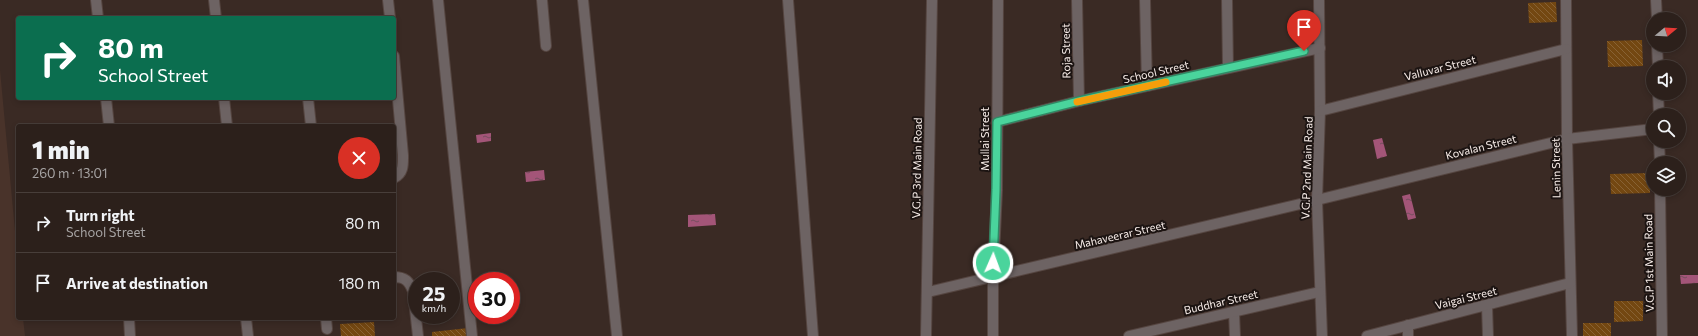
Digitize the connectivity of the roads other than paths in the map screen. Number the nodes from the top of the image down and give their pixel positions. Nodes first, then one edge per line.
1 (96, 0) edge
2 (214, 0) edge
3 (388, 0) edge
4 (438, 0) edge
5 (542, 0) edge
6 (583, 0) edge
7 (788, 0) edge
8 (932, 0) edge
9 (998, 0) edge
10 (1077, 0) edge
11 (1145, 0) edge
12 (1227, 0) edge
13 (1319, 0) edge
14 (1566, 0) edge
15 (1656, 0) edge
16 (1657, 12) edge
17 (98, 16) edge
18 (216, 16) edge
19 (390, 16) edge
20 (546, 46) dead end
21 (1320, 48) junction
22 (1566, 49) junction
23 (1228, 68) junction
24 (396, 78) edge
25 (1147, 86) junction
26 (106, 100) edge
27 (224, 100) edge
28 (308, 100) edge
29 (1079, 101) junction
30 (1320, 111) junction
31 (997, 122) junction
32 (109, 124) edge
33 (228, 124) edge
34 (311, 124) edge
35 (1646, 130) edge
36 (1567, 138) junction
37 (396, 177) edge
38 (1660, 196) edge
39 (1316, 200) junction
40 (396, 276) edge
41 (992, 277) junction
42 (1570, 283) junction
43 (928, 292) junction
44 (1319, 292) junction
45 (1487, 306) junction
46 (1234, 312) junction
47 (129, 320) edge
48 (246, 320) edge
49 (326, 320) edge
50 (1408, 324) junction
51 (327, 330) dead end
52 (1148, 334) edge
53 (130, 336) edge
54 (248, 336) edge
55 (418, 336) edge
56 (472, 336) edge
57 (617, 336) edge
58 (813, 336) edge
59 (926, 336) edge
60 (993, 336) edge
61 (1129, 336) edge
62 (1235, 336) edge
63 (1322, 336) edge
64 (1367, 336) edge
65 (1408, 336) edge
66 (1488, 336) edge
67 (1572, 336) edge
68 (1662, 336) edge

1 - 17 street
2 - 18 street
3 - 19 street
4 - 56 street
5 - 20 street
6 - 57 street
7 - 58 street
8 - 43 street, V.G.P 3rd Main Road
9 - 31 street, Mullai Street
10 - 29 street, Roja Street
11 - 25 street
12 - 23 street
13 - 21 street, V.G.P 2nd Main Road
14 - 22 street, Lenin Street
15 - 16 street
21 - 23 street, School Street
21 - 30 street, V.G.P 2nd Main Road
22 - 30 street, Valluvar Street
22 - 36 street, Lenin Street
23 - 25 street, School Street
24 - 37 street
25 - 29 street, School Street
26 - 32 street
27 - 33 street
28 - 34 street
29 - 31 street, School Street
30 - 39 street, V.G.P 2nd Main Road
31 - 41 street, Mullai Street
35 - 36 street, Kovalan Street
36 - 39 street, Kovalan Street
36 - 42 street, Lenin Street
38 - 68 street, V.G.P 1st Main Road
39 - 41 street, Mahaveerar Street
39 - 44 street, V.G.P 2nd Main Road
40 - 55 street
41 - 43 street, Mahaveerar Street
41 - 60 street, Mullai Street
42 - 45 street, Vaigai Street
42 - 67 street, Lenin Street
43 - 59 street, V.G.P 3rd Main Road
44 - 46 street, Buddhar Street
44 - 63 street, V.G.P 2nd Main Road
45 - 50 street, Vaigai Street
45 - 66 street
46 - 52 street, Buddhar Street
46 - 62 street
47 - 53 street
48 - 54 street
49 - 51 street
50 - 64 street, Vaigai Street
50 - 65 street
52 - 61 street, Buddhar Street

